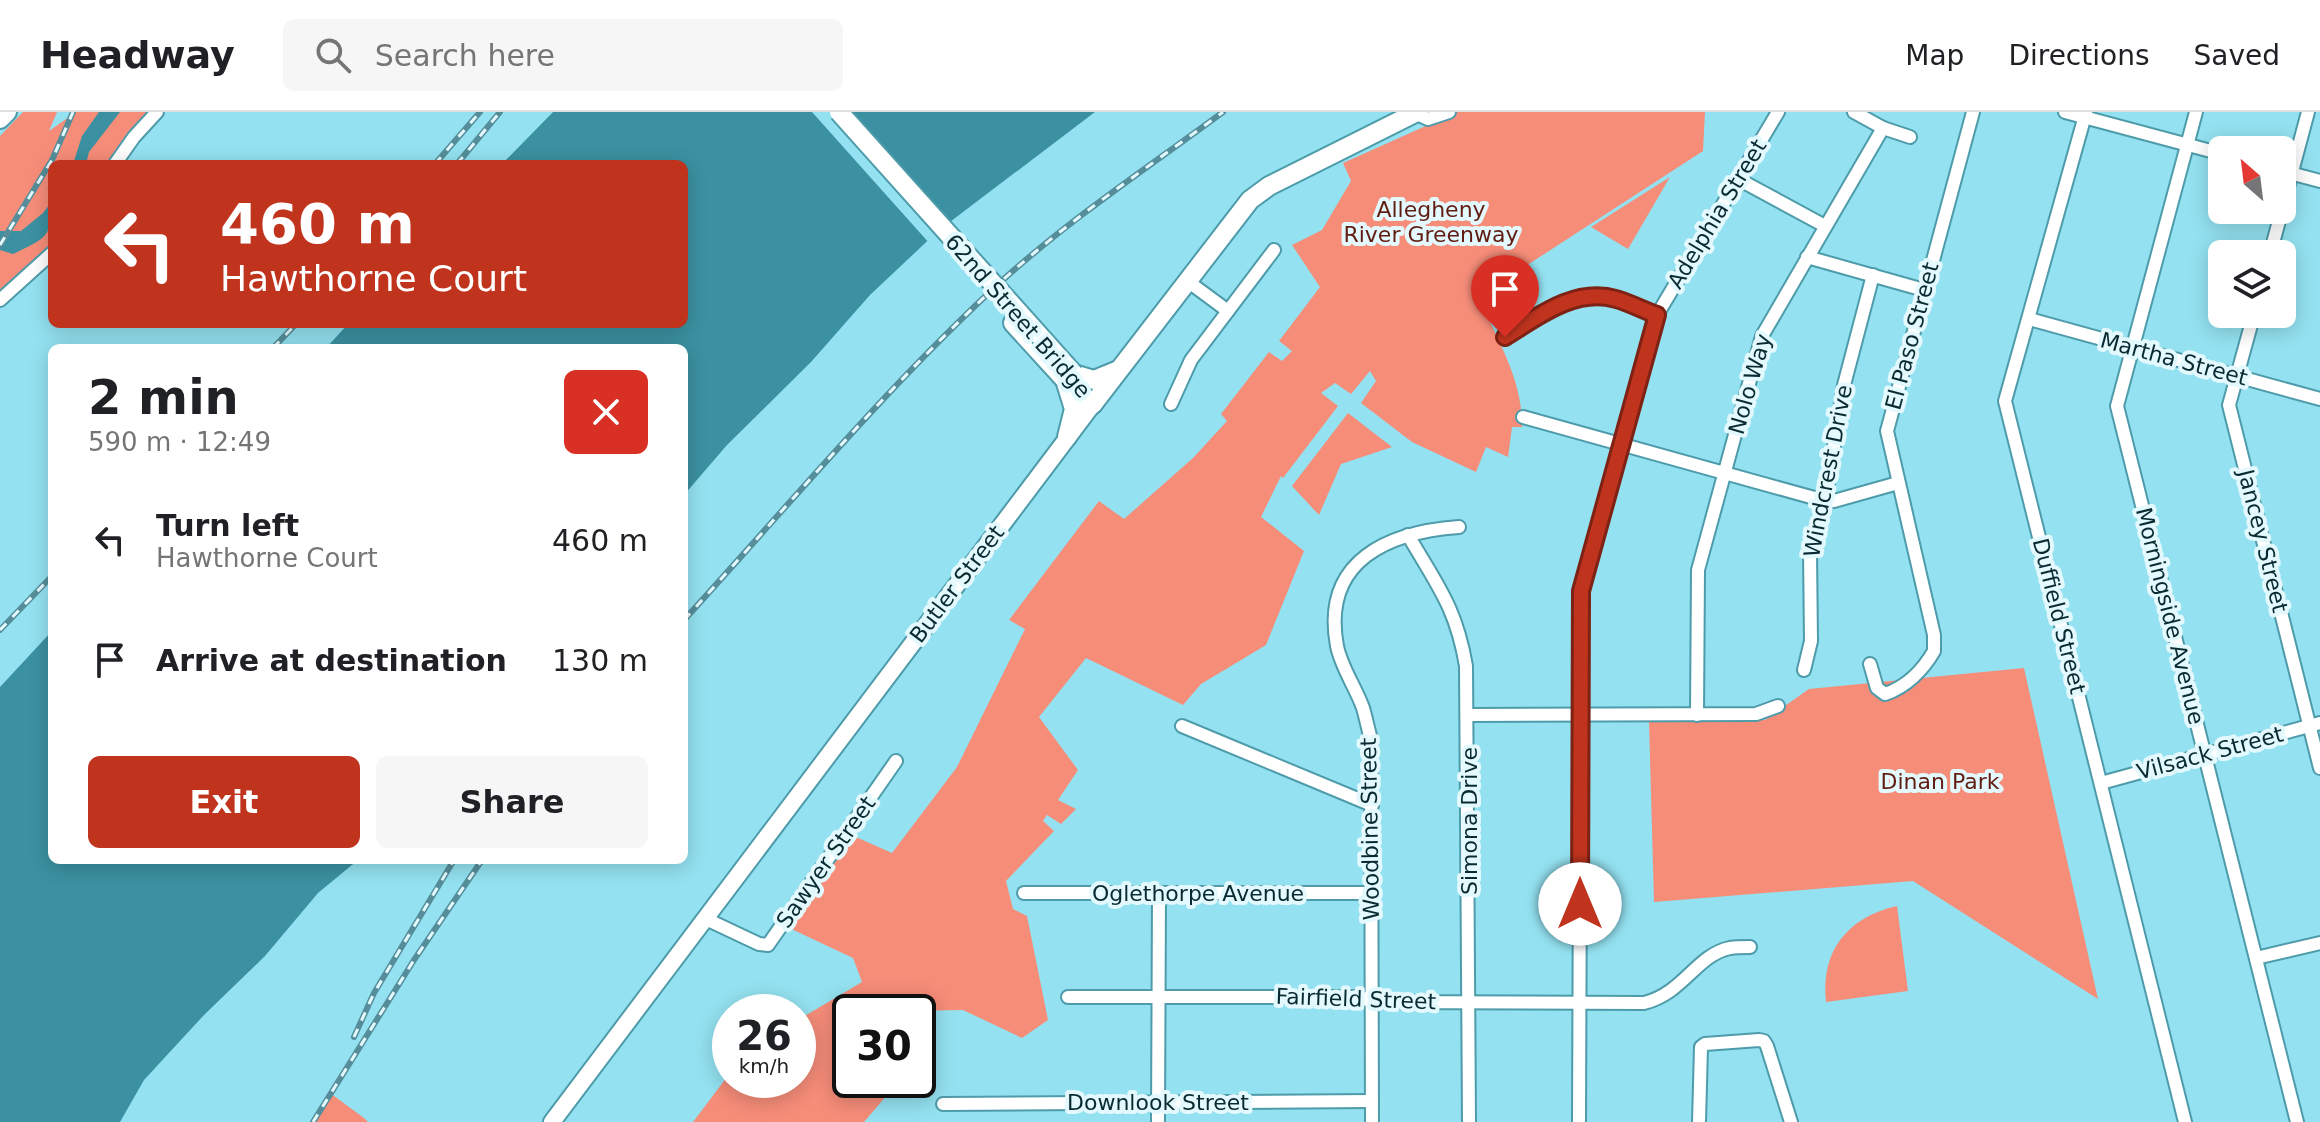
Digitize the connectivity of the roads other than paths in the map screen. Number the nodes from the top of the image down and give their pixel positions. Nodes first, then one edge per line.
1 (7, 112) edge
2 (157, 112) edge
3 (824, 112) edge
4 (839, 112) edge
5 (1449, 112) edge
6 (1778, 112) edge
7 (1854, 112) edge
8 (1973, 112) edge
9 (2065, 112) edge
10 (2196, 112) edge
11 (2308, 112) edge
12 (1416, 113) edge
13 (2085, 115) edge
14 (0, 119) edge
15 (1883, 128) junction
16 (1910, 137) dead end
17 (2187, 145) junction
18 (2296, 146) edge
19 (2208, 150) edge
20 (118, 160) edge
21 (2296, 174) edge
22 (1738, 179) junction
23 (2320, 181) edge
24 (1825, 226) junction
25 (1274, 250) dead end
26 (48, 257) edge
27 (1807, 257) junction
28 (1873, 275) junction
29 (1186, 280) junction
30 (1924, 290) junction
31 (0, 300) edge
32 (1228, 311) junction
33 (1657, 315) junction
34 (2029, 319) junction
35 (2250, 328) edge
36 (1505, 337) dead end
37 (2131, 348) junction
38 (1120, 368) junction
39 (2237, 376) junction
40 (1076, 384) junction
41 (2320, 399) edge
42 (1093, 404) junction
43 (1171, 404) dead end
44 (1523, 417) dead end
45 (1067, 437) junction
46 (1622, 443) junction
47 (1724, 472) junction
48 (1898, 483) junction
49 (1824, 500) junction
50 (1459, 527) dead end
51 (1408, 535) junction
52 (1870, 664) dead end
53 (1804, 670) dead end
54 (1778, 706) dead end
55 (1468, 715) junction
56 (1581, 715) junction
57 (1697, 715) junction
58 (2315, 724) edge
59 (1182, 726) dead end
60 (2204, 755) junction
61 (896, 761) dead end
62 (2320, 768) edge
63 (2101, 783) junction
64 (1372, 805) junction
65 (1024, 893) dead end
66 (1159, 893) junction
67 (1372, 893) junction
68 (706, 919) junction
69 (2320, 943) edge
70 (1750, 947) dead end
71 (2256, 958) junction
72 (1068, 997) dead end
73 (1158, 997) junction
74 (1372, 1002) junction
75 (1469, 1002) junction
76 (1579, 1002) junction
77 (1372, 1101) junction
78 (1158, 1102) junction
79 (943, 1104) dead end
80 (552, 1122) edge
81 (1158, 1122) edge
82 (1372, 1122) edge
83 (1469, 1122) edge
84 (1579, 1122) edge
85 (1699, 1122) edge
86 (1791, 1122) edge
87 (2185, 1122) edge
88 (2297, 1122) edge

1 - 14 highway
2 - 20 street
3 - 40 highway, 62nd Street Bridge
4 - 40 highway, 62nd Street Bridge, bridge
5 - 12 street
6 - 22 street, Adelphia Street
7 - 15 street
8 - 30 street, El Paso Street
9 - 13 street
10 - 17 street, Morningside Avenue
11 - 18 street
12 - 29 highway, Butler Street
13 - 17 street
13 - 34 street, Duffield Street
15 - 16 street
15 - 24 street, Nolo Way
17 - 19 street
17 - 37 street, Morningside Avenue
21 - 23 street
22 - 24 street
22 - 33 street, Adelphia Street
24 - 27 street, Nolo Way
25 - 32 street
26 - 31 street
27 - 28 street
27 - 47 street, Nolo Way
28 - 30 street
28 - 49 street, Windcrest Drive
29 - 32 street
29 - 38 highway, Butler Street
30 - 48 street, El Paso Street
32 - 43 street
33 - 36 street
33 - 46 street, Adelphia Street
34 - 37 street, Martha Street
34 - 63 street, Duffield Street
35 - 39 street, Jancey Street
37 - 39 street, Martha Street
37 - 60 street, Morningside Avenue
38 - 40 highway
38 - 42 highway, Butler Street
39 - 41 street, Martha Street
39 - 58 street, Jancey Street
40 - 42 highway, 62nd Street Bridge
40 - 45 highway
42 - 45 main road, Butler Street
44 - 46 street
45 - 68 main road, Butler Street
46 - 47 street
46 - 56 street, Adelphia Street
47 - 49 street
47 - 57 street, Nolo Way
48 - 49 street
48 - 52 street, El Paso Street
49 - 53 street, Windcrest Drive
50 - 51 street, Woodbine Street
51 - 55 street, Simona Drive
51 - 64 street, Woodbine Street
54 - 57 street
55 - 56 street
55 - 75 street, Simona Drive
56 - 57 street
56 - 76 street, Adelphia Street
58 - 60 street, Vilsack Street
58 - 62 street, Jancey Street
59 - 64 street
60 - 63 street, Vilsack Street
60 - 71 street, Morningside Avenue
61 - 68 street, Sawyer Street
63 - 87 street, Duffield Street
64 - 67 street, Woodbine Street
65 - 66 street, Oglethorpe Avenue
66 - 67 street, Oglethorpe Avenue
66 - 73 street
67 - 74 street, Woodbine Street
68 - 80 main road, Butler Street
69 - 71 street
70 - 76 street, Fairfield Street
71 - 88 street, Morningside Avenue
72 - 73 street, Fairfield Street
73 - 74 street, Fairfield Street
73 - 78 street
74 - 75 street, Fairfield Street
74 - 77 street, Woodbine Street
75 - 76 street, Fairfield Street
75 - 83 street, Simona Drive
76 - 84 street, Adelphia Street
77 - 78 street, Downlook Street
77 - 82 street, Woodbine Street
78 - 79 street, Downlook Street
78 - 81 street
85 - 86 street

